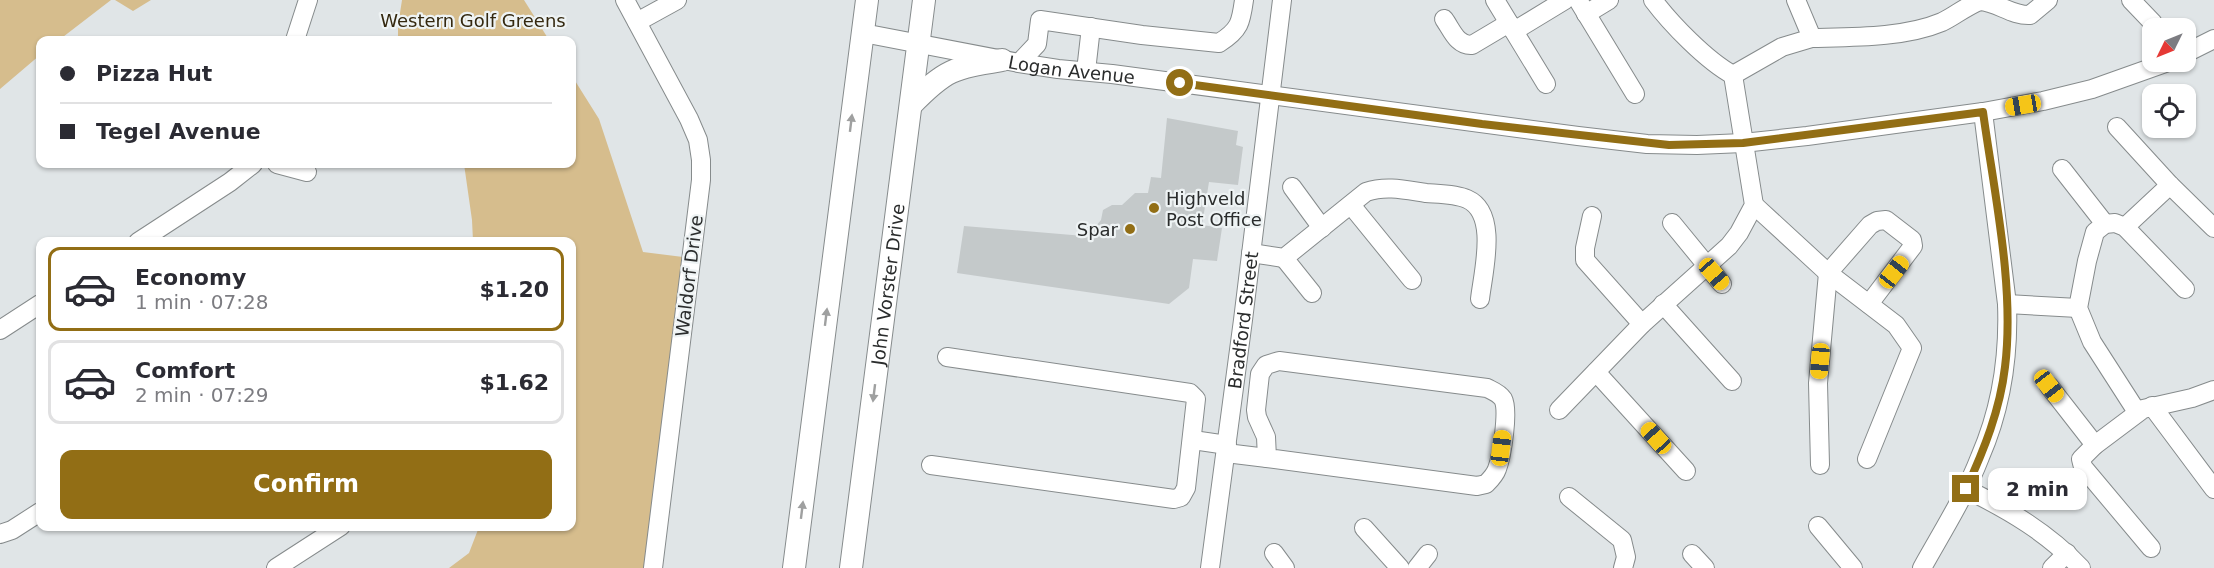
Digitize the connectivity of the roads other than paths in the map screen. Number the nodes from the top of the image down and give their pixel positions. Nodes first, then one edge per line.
1 (308, 0) edge
2 (625, 0) edge
3 (677, 0) edge
4 (867, 0) edge
5 (924, 0) edge
6 (1244, 0) edge
7 (1282, 0) edge
8 (1495, 0) edge
9 (1565, 0) edge
10 (1609, 0) edge
11 (1653, 0) edge
12 (1796, 0) edge
13 (2048, 0) edge
14 (2131, 0) edge
15 (1582, 7) edge
16 (2148, 18) edge
17 (1444, 19) dead end
18 (637, 22) junction
19 (1091, 27) junction
20 (1512, 27) junction
21 (862, 33) junction
22 (296, 36) edge
23 (1812, 38) junction
24 (2214, 39) edge
25 (918, 45) junction
26 (2196, 48) edge
27 (1011, 61) junction
28 (1086, 71) junction
29 (2142, 71) edge
30 (1733, 75) junction
31 (1546, 84) dead end
32 (1635, 94) dead end
33 (1269, 95) junction
34 (911, 105) junction
35 (1983, 112) junction
36 (2117, 127) dead end
37 (1743, 143) junction
38 (248, 168) edge
39 (294, 168) edge
40 (2062, 169) dead end
41 (307, 171) dead end
42 (2170, 185) junction
43 (1292, 187) dead end
44 (1351, 205) junction
45 (1754, 205) junction
46 (1592, 216) dead end
47 (1672, 223) dead end
48 (2105, 224) junction
49 (2125, 227) junction
50 (1322, 228) junction
51 (2214, 228) edge
52 (146, 237) edge
53 (1251, 253) junction
54 (1284, 258) junction
55 (1706, 265) junction
56 (1828, 273) junction
57 (1412, 280) dead end
58 (1722, 284) dead end
59 (2185, 290) dead end
60 (1312, 293) dead end
61 (1480, 298) dead end
62 (1664, 304) junction
63 (1869, 304) junction
64 (2007, 304) junction
65 (36, 307) edge
66 (2078, 308) junction
67 (1642, 324) junction
68 (0, 330) edge
69 (947, 357) dead end
70 (1596, 372) junction
71 (1732, 381) dead end
72 (2049, 386) dead end
73 (2214, 390) edge
74 (2145, 409) junction
75 (1559, 410) dead end
76 (1193, 440) junction
77 (2095, 445) junction
78 (1226, 449) junction
79 (1267, 458) junction
80 (1867, 459) dead end
81 (932, 465) dead end
82 (1820, 465) dead end
83 (1686, 471) dead end
84 (1966, 489) junction
85 (2214, 489) edge
86 (1569, 497) dead end
87 (36, 515) edge
88 (1818, 526) dead end
89 (1364, 528) dead end
90 (333, 531) edge
91 (0, 534) edge
92 (2151, 548) dead end
93 (2067, 553) junction
94 (1692, 554) dead end
95 (276, 568) edge
96 (652, 568) edge
97 (794, 568) edge
98 (851, 568) edge
99 (1209, 568) edge
100 (1400, 568) edge
101 (1623, 568) edge
102 (1705, 568) edge
103 (1853, 568) edge
104 (1922, 568) edge
105 (2052, 568) edge
106 (2081, 568) edge

1 - 22 street
2 - 18 street, Waldorf Drive
3 - 18 street
4 - 21 main road
5 - 25 main road, John Vorster Drive
6 - 19 street
7 - 33 street, Bradford Street
8 - 20 street
9 - 20 street
10 - 15 street
11 - 30 street
12 - 23 street
13 - 23 street
14 - 16 street
15 - 32 street
17 - 20 street
18 - 96 street, Waldorf Drive
19 - 27 street
19 - 28 street
20 - 31 street
21 - 25 street, Logan Avenue
97 -> 21 main road
23 - 30 street
24 - 26 street
25 - 27 street, Logan Avenue
25 - 34 main road, John Vorster Drive
27 - 28 street, Logan Avenue
27 - 34 main road
28 - 33 street, Logan Avenue
29 - 35 street, Logan Avenue
30 - 37 street
33 - 37 street, Logan Avenue
33 - 53 street, Bradford Street
34 -> 98 main road, John Vorster Drive
35 - 37 street, Logan Avenue
35 - 64 street
36 - 42 street
37 - 45 street
38 - 52 street
39 - 41 street
40 - 48 street
42 - 49 street
42 - 51 street
43 - 50 street
44 - 50 street
44 - 57 street
44 - 61 street
45 - 55 street
45 - 56 street
46 - 67 street
47 - 55 street
48 - 49 street
48 - 66 street
49 - 59 street
50 - 54 street
53 - 54 street
53 - 78 street, Bradford Street
54 - 60 street
55 - 58 street
55 - 62 street
56 - 63 street
56 - 63 street
56 - 82 street
62 - 67 street
62 - 71 street
63 - 80 street
64 - 66 street
64 - 84 street
65 - 68 street
66 - 74 street
67 - 70 street
69 - 76 street
70 - 75 street
70 - 83 street
72 - 77 street
73 - 74 street
74 - 77 street
74 - 85 street
76 - 78 street
76 - 81 street
77 - 92 street
78 - 79 street
78 - 99 street, Bradford Street
79 - 79 street
84 - 93 street
84 - 104 street
86 - 101 street
87 - 91 street
88 - 103 street
89 - 100 street
90 - 95 street
93 - 105 street
93 - 106 street
94 - 102 street

